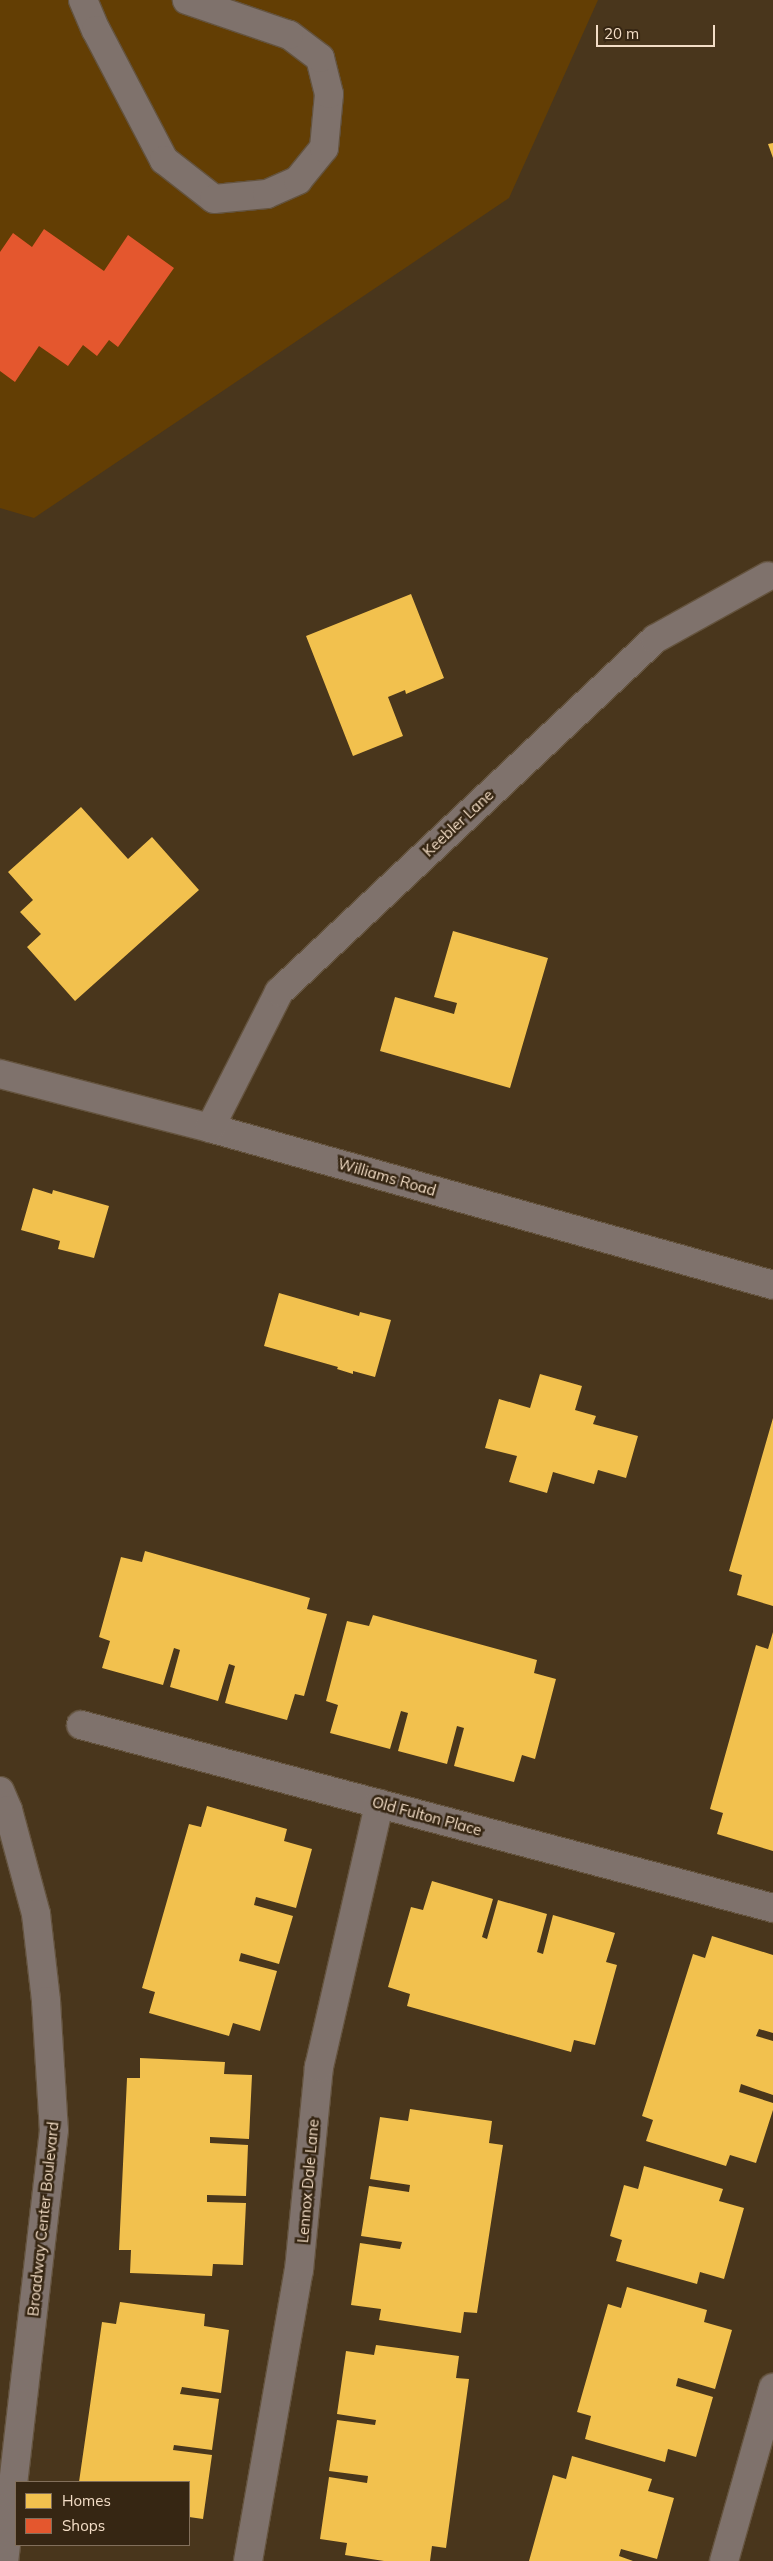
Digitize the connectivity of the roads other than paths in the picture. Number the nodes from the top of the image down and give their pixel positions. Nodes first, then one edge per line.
1 (83, 0) edge
2 (187, 0) edge
3 (768, 576) dead end
4 (0, 1074) edge
5 (210, 1128) junction
6 (773, 1285) edge
7 (81, 1725) dead end
8 (0, 1791) edge
9 (379, 1804) junction
10 (773, 1908) edge
11 (773, 2388) edge
12 (4, 2561) edge
13 (248, 2561) edge
14 (724, 2561) edge

1 - 2 street
3 - 5 street, Keebler Lane
4 - 5 street, Williams Road
5 - 6 street, Williams Road
7 - 9 street, Old Fulton Place
8 - 12 street, Broadway Center Boulevard
9 - 10 street, Old Fulton Place
9 - 13 street, Lennox Dale Lane
11 - 14 street

